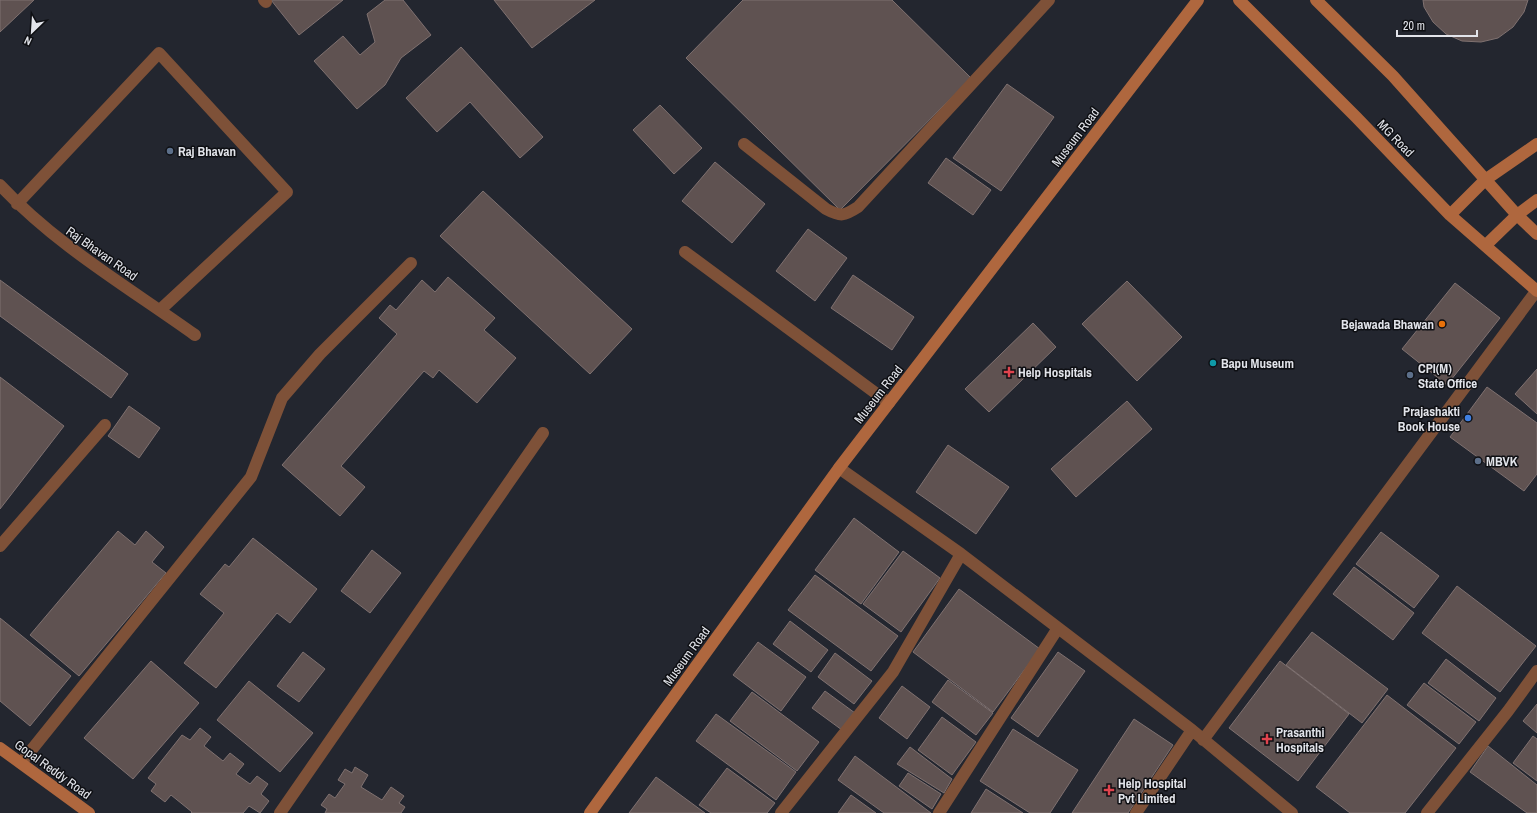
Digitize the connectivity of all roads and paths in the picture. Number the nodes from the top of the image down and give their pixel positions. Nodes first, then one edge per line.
1 (1049, 0) edge
2 (1198, 0) edge
3 (1239, 0) edge
4 (1316, 0) edge
5 (744, 144) dead end
6 (1537, 144) edge
7 (1485, 180) junction
8 (0, 185) edge
9 (1537, 200) edge
10 (17, 204) junction
11 (1450, 215) junction
12 (1517, 215) junction
13 (1537, 234) edge
14 (1486, 245) junction
15 (686, 252) dead end
16 (411, 263) dead end
17 (1537, 291) edge
18 (160, 310) junction
19 (195, 334) dead end
20 (889, 403) junction
21 (105, 425) dead end
22 (543, 433) dead end
23 (839, 468) junction
24 (0, 546) edge
25 (961, 554) junction
26 (1058, 628) junction
27 (1537, 671) edge
28 (1192, 730) junction
29 (1203, 740) junction
30 (0, 748) edge
31 (21, 763) junction
32 (89, 813) edge
33 (280, 813) edge
34 (590, 813) edge
35 (781, 813) edge
36 (939, 813) edge
37 (1136, 813) edge
38 (1292, 813) edge
39 (1427, 813) edge

1 - 5 street
2 - 20 street, Museum Road
3 - 11 street, MG Road
4 - 7 street
6 - 7 street
7 - 11 street
7 - 12 street
8 - 10 street, Raj Bhavan Road
9 - 12 street
10 - 18 street, Raj Bhavan Road
10 - 18 street
11 - 14 street, MG Road
12 - 13 street
12 - 14 street
14 - 17 street, MG Road
15 - 20 street
16 - 31 street
17 - 29 street
18 - 19 street, Raj Bhavan Road
20 - 23 street, Museum Road
21 - 24 street
22 - 33 street
23 - 25 street
23 - 34 street, Museum Road
25 - 26 street
25 - 35 street
26 - 28 street
26 - 36 street
27 - 39 street
28 - 29 street
28 - 37 street
29 - 38 street
30 - 31 street, Gopal Reddy Road
31 - 32 street, Gopal Reddy Road

